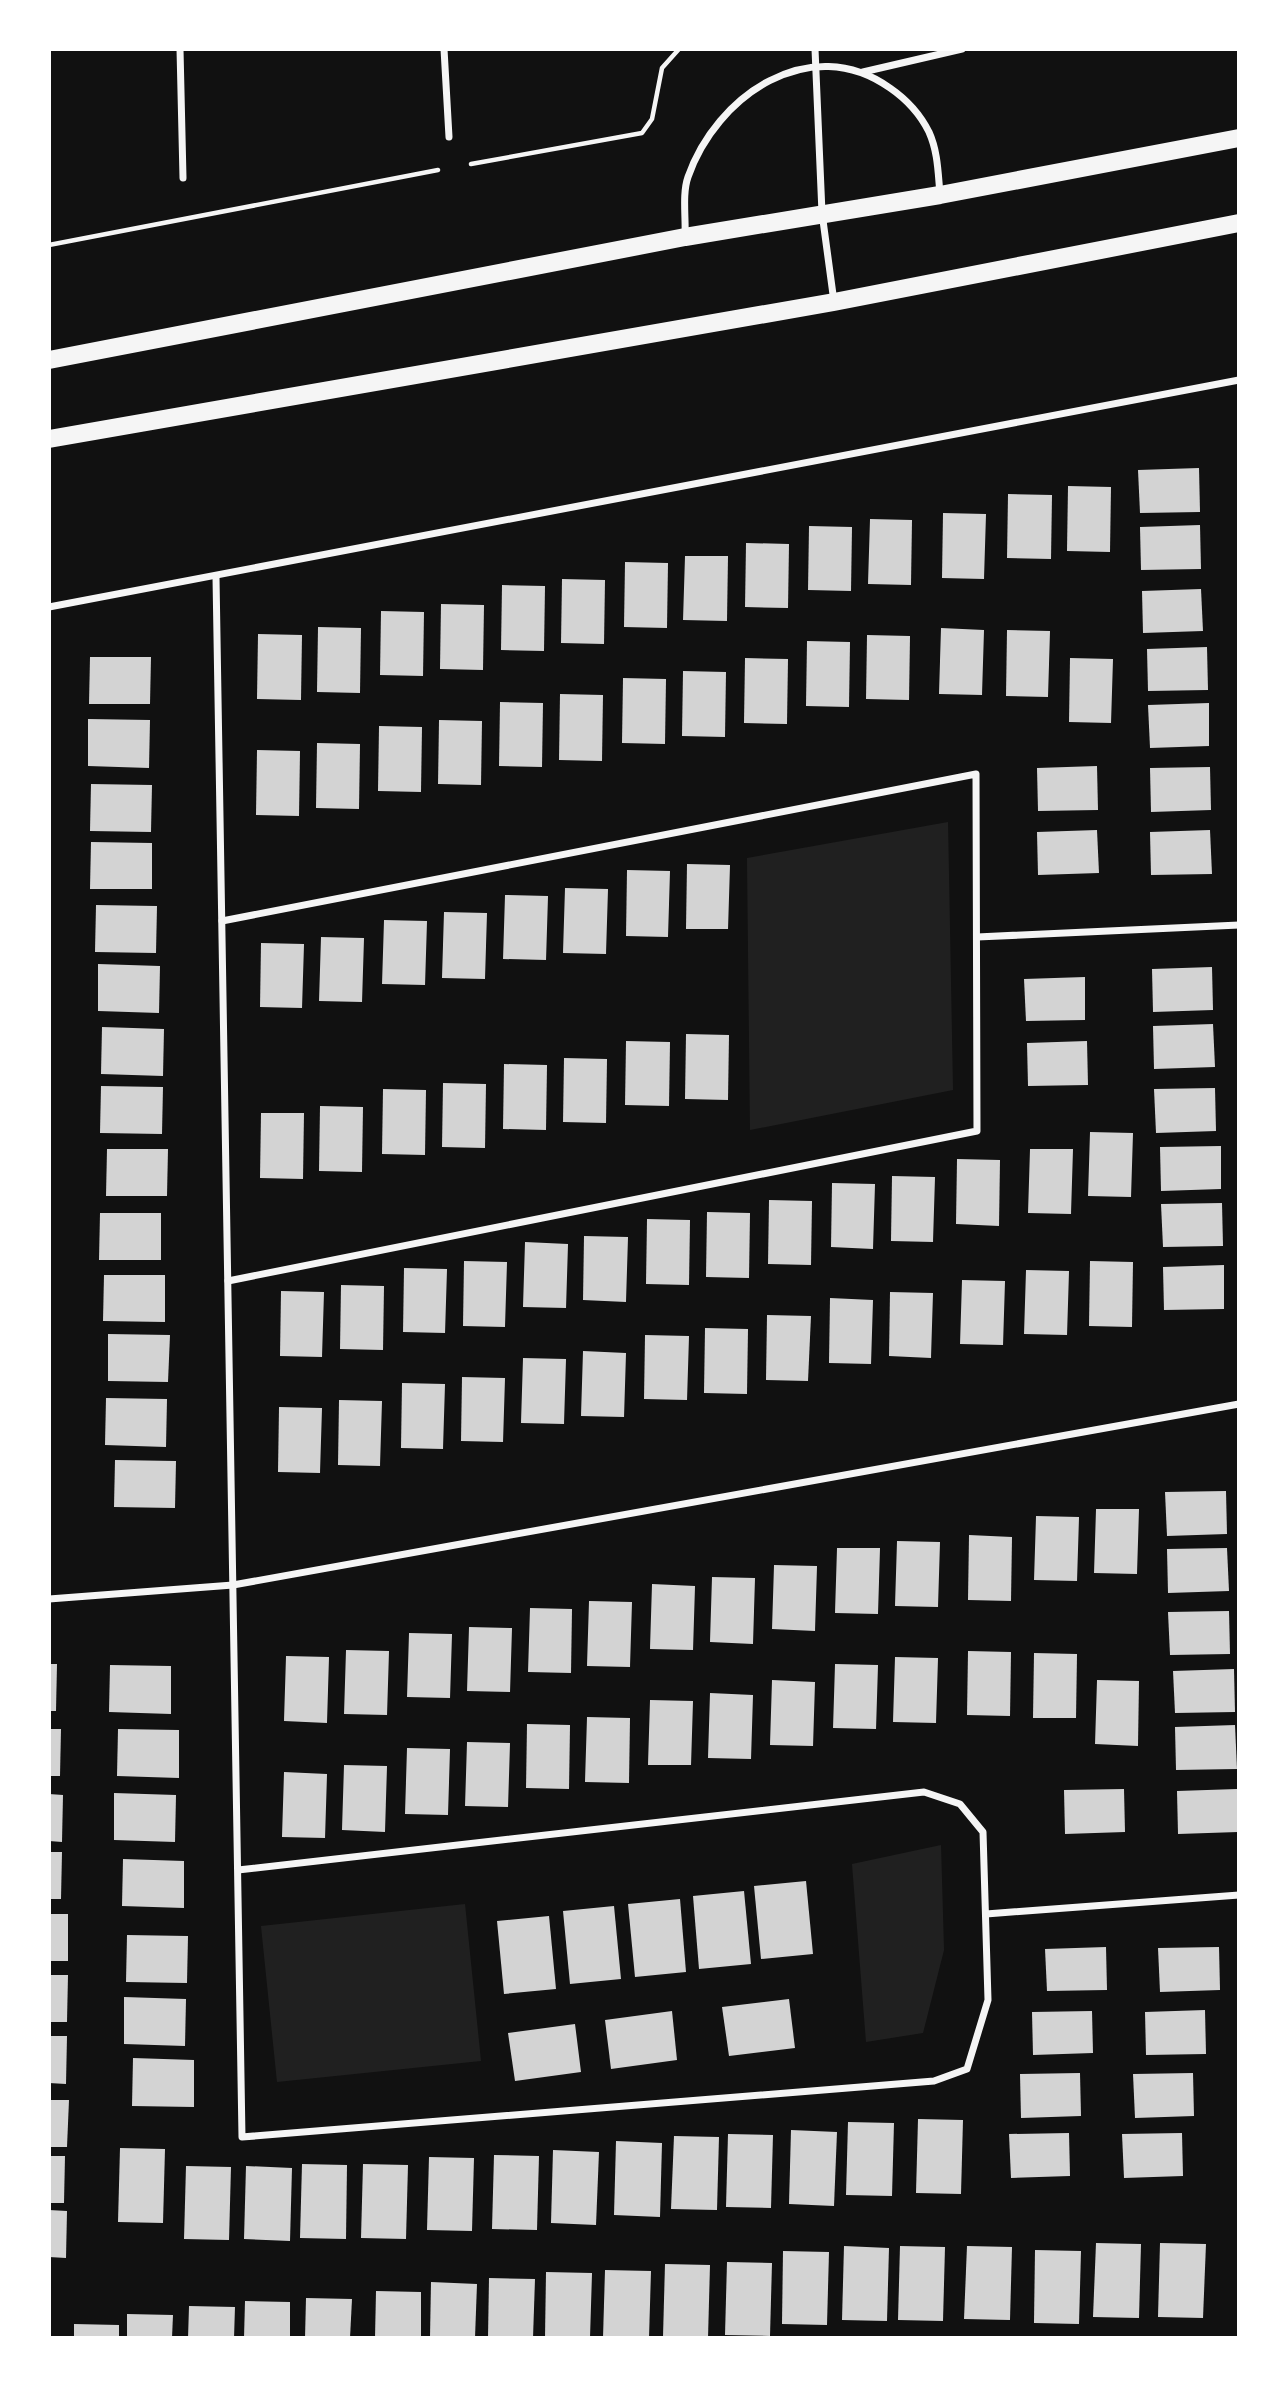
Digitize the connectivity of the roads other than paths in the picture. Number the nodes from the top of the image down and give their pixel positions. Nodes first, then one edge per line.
1 (180, 49) edge
2 (444, 49) edge
3 (815, 49) edge
4 (961, 49) edge
5 (815, 65) junction
6 (862, 72) junction
7 (449, 137) dead end
8 (1239, 138) edge
9 (183, 178) dead end
10 (940, 195) junction
11 (822, 213) junction
12 (1239, 223) edge
13 (685, 237) junction
14 (834, 302) junction
15 (49, 360) edge
16 (1239, 380) edge
17 (49, 439) edge
18 (216, 577) junction
19 (49, 607) edge
20 (222, 921) junction
21 (1239, 925) edge
22 (977, 937) junction
23 (228, 1281) junction
24 (1239, 1404) edge
25 (233, 1585) junction
26 (49, 1599) edge
27 (238, 1870) junction
28 (1239, 1895) edge
29 (986, 1914) junction

1 - 9 street
2 - 7 street
3 - 5 street
4 - 6 street
5 - 6 street
5 - 11 street
5 - 13 street
6 - 10 street
8 - 10 main road
10 - 11 main road
11 - 13 main road
11 - 14 street
12 - 14 main road
13 - 15 main road
14 - 17 main road
16 - 18 street
18 - 19 street
18 - 20 street
20 - 22 street
20 - 23 street
21 - 22 street
22 - 23 street
23 - 25 street
24 - 25 street
25 - 26 street
25 - 27 street
27 - 29 street
27 - 29 street
28 - 29 street

